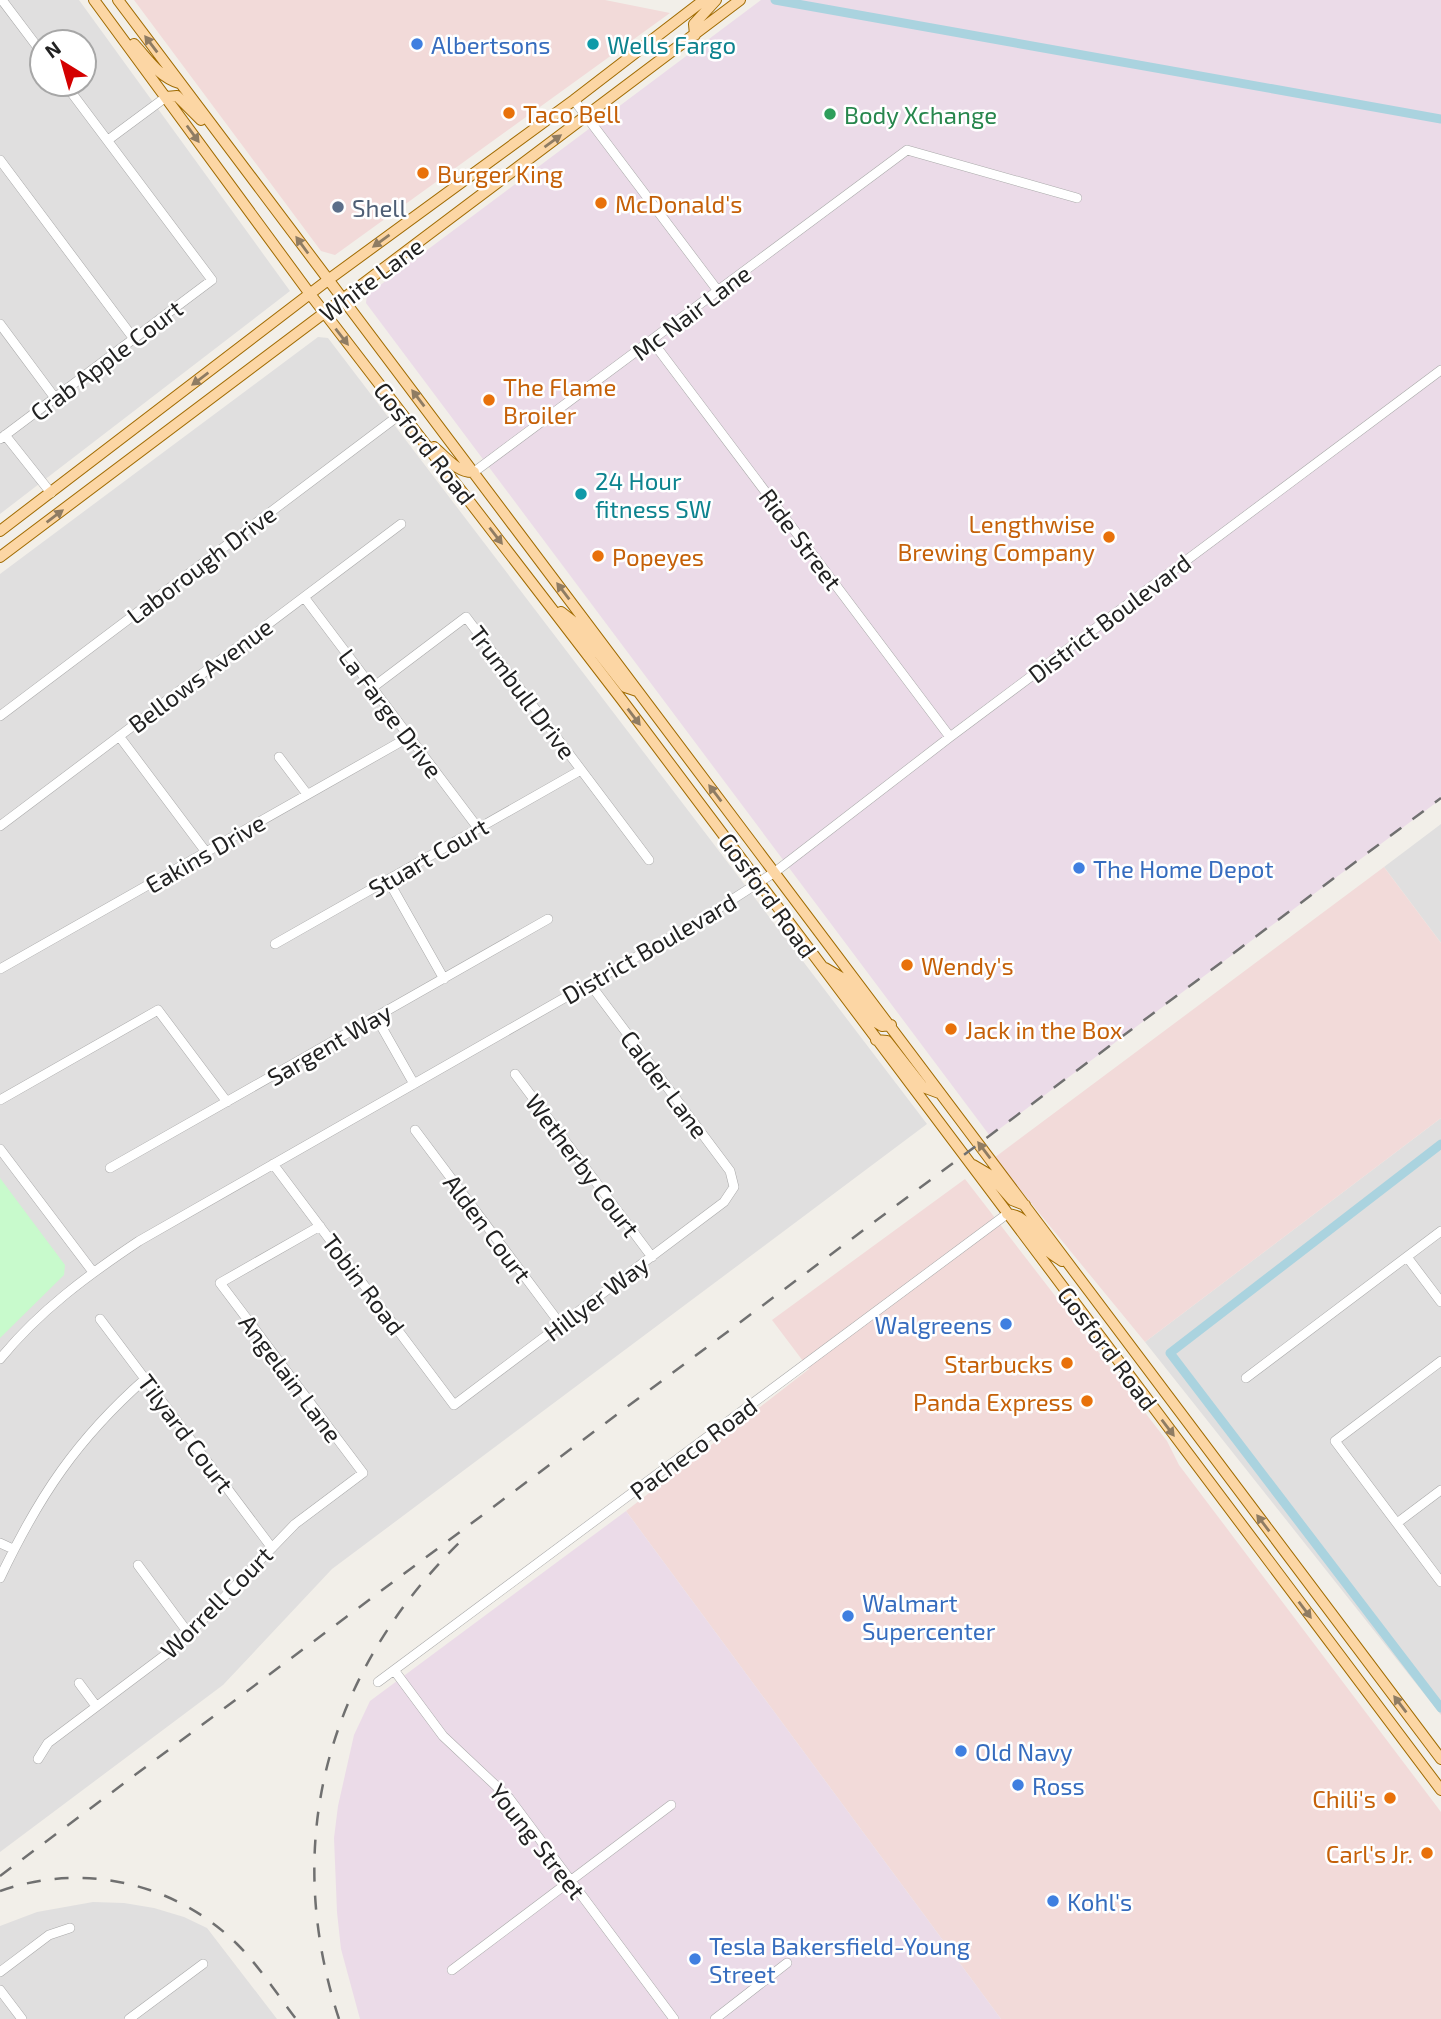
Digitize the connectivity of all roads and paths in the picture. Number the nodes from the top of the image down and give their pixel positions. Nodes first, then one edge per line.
1 (2, 0) edge
2 (94, 0) edge
3 (118, 0) edge
4 (704, 0) edge
5 (716, 0) edge
6 (740, 0) edge
7 (699, 18) junction
8 (28, 34) edge
9 (180, 83) junction
10 (166, 97) junction
11 (76, 98) edge
12 (574, 100) junction
13 (586, 118) junction
14 (108, 140) junction
15 (237, 158) junction
16 (0, 160) edge
17 (1077, 198) dead end
18 (328, 280) junction
19 (718, 291) junction
20 (310, 295) junction
21 (342, 301) junction
22 (324, 314) junction
23 (0, 324) edge
24 (134, 339) junction
25 (652, 341) junction
26 (1441, 370) edge
27 (55, 398) junction
28 (402, 413) junction
29 (410, 423) junction
30 (3, 437) edge
31 (474, 472) junction
32 (51, 493) junction
33 (401, 524) dead end
34 (0, 531) edge
35 (0, 557) edge
36 (304, 597) junction
37 (545, 599) junction
38 (372, 688) junction
39 (637, 691) junction
40 (0, 716) edge
41 (119, 736) junction
42 (409, 737) junction
43 (950, 737) junction
44 (279, 757) dead end
45 (581, 769) junction
46 (307, 794) junction
47 (0, 825) edge
48 (478, 828) junction
49 (206, 852) junction
50 (649, 860) dead end
51 (775, 872) junction
52 (388, 880) junction
53 (760, 883) junction
54 (548, 919) dead end
55 (275, 944) dead end
56 (820, 965) junction
57 (0, 969) edge
58 (444, 979) junction
59 (590, 984) junction
60 (376, 1017) junction
61 (891, 1026) junction
62 (876, 1040) junction
63 (515, 1073) dead end
64 (414, 1084) junction
65 (942, 1094) junction
66 (0, 1100) edge
67 (227, 1102) junction
68 (415, 1130) dead end
69 (0, 1149) edge
70 (967, 1161) junction
71 (274, 1164) junction
72 (110, 1168) dead end
73 (734, 1187) joint
74 (1025, 1205) junction
75 (1007, 1214) junction
76 (320, 1226) junction
77 (1441, 1231) edge
78 (652, 1257) junction
79 (1407, 1257) junction
80 (1070, 1266) junction
81 (93, 1272) junction
82 (1441, 1302) edge
83 (100, 1319) dead end
84 (561, 1325) junction
85 (0, 1359) edge
86 (1441, 1361) edge
87 (1246, 1378) dead end
88 (145, 1379) junction
89 (454, 1405) joint
90 (363, 1473) joint
91 (1441, 1490) edge
92 (1397, 1523) junction
93 (0, 1543) edge
94 (272, 1548) junction
95 (13, 1549) junction
96 (138, 1565) dead end
97 (0, 1578) edge
98 (1441, 1582) edge
99 (190, 1634) junction
100 (394, 1670) junction
101 (378, 1682) dead end
102 (79, 1683) dead end
103 (96, 1706) junction
104 (38, 1759) dead end
105 (1441, 1759) edge
106 (1441, 1790) edge
107 (671, 1805) dead end
108 (570, 1881) junction
109 (70, 1928) dead end
110 (203, 1964) dead end
111 (787, 1964) dead end
112 (452, 1970) dead end
113 (0, 1972) edge
114 (0, 1990) edge
115 (22, 2019) edge
116 (129, 2019) edge
117 (674, 2019) edge
118 (715, 2019) edge

1 - 8 street
2 - 9 main road
2 - 10 main road, Gosford Road
9 -> 3 main road, Gosford Road
4 - 7 main road, White Lane
5 - 7 main road
6 - 7 main road, White Lane
7 - 12 main road, White Lane
7 - 13 main road, White Lane
9 - 15 main road, Gosford Road
10 - 14 street
10 - 15 main road
10 -> 20 main road, Gosford Road
11 - 14 street
12 - 13 street
12 -> 18 main road, White Lane
13 - 19 street
21 -> 13 main road, White Lane
14 - 24 street, Crab Apple Court
18 -> 15 main road, Gosford Road
16 - 24 street
17 - 19 street, Mc Nair Lane
18 - 20 main road, White Lane
18 - 21 main road, Gosford Road
19 - 25 street, Mc Nair Lane
20 - 22 main road, Gosford Road
20 -> 32 main road, White Lane
21 - 22 main road, White Lane
31 -> 21 main road, Gosford Road
22 -> 28 main road, Gosford Road
35 -> 22 main road, White Lane
23 - 27 street
24 - 27 street, Crab Apple Court
25 - 31 street, Mc Nair Lane
25 - 43 street, Ride Street
26 - 43 street, District Boulevard
27 - 30 street, Crab Apple Court
28 - 29 main road, Gosford Road
28 - 40 street, Laborough Drive
29 - 31 main road
29 -> 37 main road, Gosford Road
30 - 32 street
39 -> 31 main road, Gosford Road
32 - 34 main road, White Lane
33 - 36 street, Bellows Avenue
36 - 38 street, La Farge Drive
36 - 41 street, Bellows Avenue
37 - 39 main road
37 -> 53 main road, Gosford Road
38 - 42 street, La Farge Drive
38 - 45 street, Trumbull Drive
51 -> 39 main road, Gosford Road
41 - 47 street, Bellows Avenue
41 - 49 street
42 - 46 street, Eakins Drive
42 - 48 street, La Farge Drive
43 - 51 street, District Boulevard
44 - 46 street
45 - 48 street, Stuart Court
45 - 50 street, Trumbull Drive
46 - 49 street, Eakins Drive
48 - 52 street, Stuart Court
49 - 57 street, Eakins Drive
51 - 53 street, District Boulevard
51 - 61 main road, Gosford Road
52 - 55 street, Stuart Court
52 - 58 street
53 - 56 main road, Gosford Road
53 - 59 street, District Boulevard
54 - 58 street, Sargent Way
56 - 61 main road
56 - 62 main road, Gosford Road
58 - 60 street, Sargent Way
59 - 64 street, District Boulevard
59 - 73 street, Calder Lane
60 - 64 street
60 - 67 street, Sargent Way
61 - 65 main road, Gosford Road
62 - 65 main road
62 - 70 main road, Gosford Road
63 - 78 street, Wetherby Court
64 - 71 street, District Boulevard
74 -> 65 main road, Gosford Road
66 - 67 street
67 - 72 street, Sargent Way
68 - 84 street, Alden Court
69 - 81 street
70 - 74 main road
70 - 75 main road, Gosford Road
71 - 76 street, Tobin Road
71 - 81 street, District Boulevard
73 - 78 street, Hillyer Way
74 - 80 main road, Gosford Road
75 - 80 main road
75 - 100 street, Pacheco Road
75 -> 106 main road, Gosford Road
76 - 89 street, Tobin Road
76 - 90 street, Angelain Lane
77 - 79 street
78 - 84 street, Hillyer Way
79 - 82 street
79 - 87 street
105 -> 80 main road, Gosford Road
81 - 85 street, District Boulevard
83 - 88 street, Tilyard Court
84 - 89 street, Hillyer Way
86 - 92 street
88 - 94 street, Tilyard Court
88 - 95 street
90 - 94 street, Worrell Court
91 - 92 street
92 - 98 street
93 - 95 street
94 - 99 street, Worrell Court
95 - 97 street
96 - 99 street
99 - 103 street, Worrell Court
100 - 101 street, Pacheco Road
100 - 108 street, Young Street
102 - 103 street
103 - 104 street, Worrell Court
107 - 108 street
108 - 112 street
108 - 117 street, Young Street
109 - 113 street
110 - 116 street
111 - 118 street
114 - 115 street

